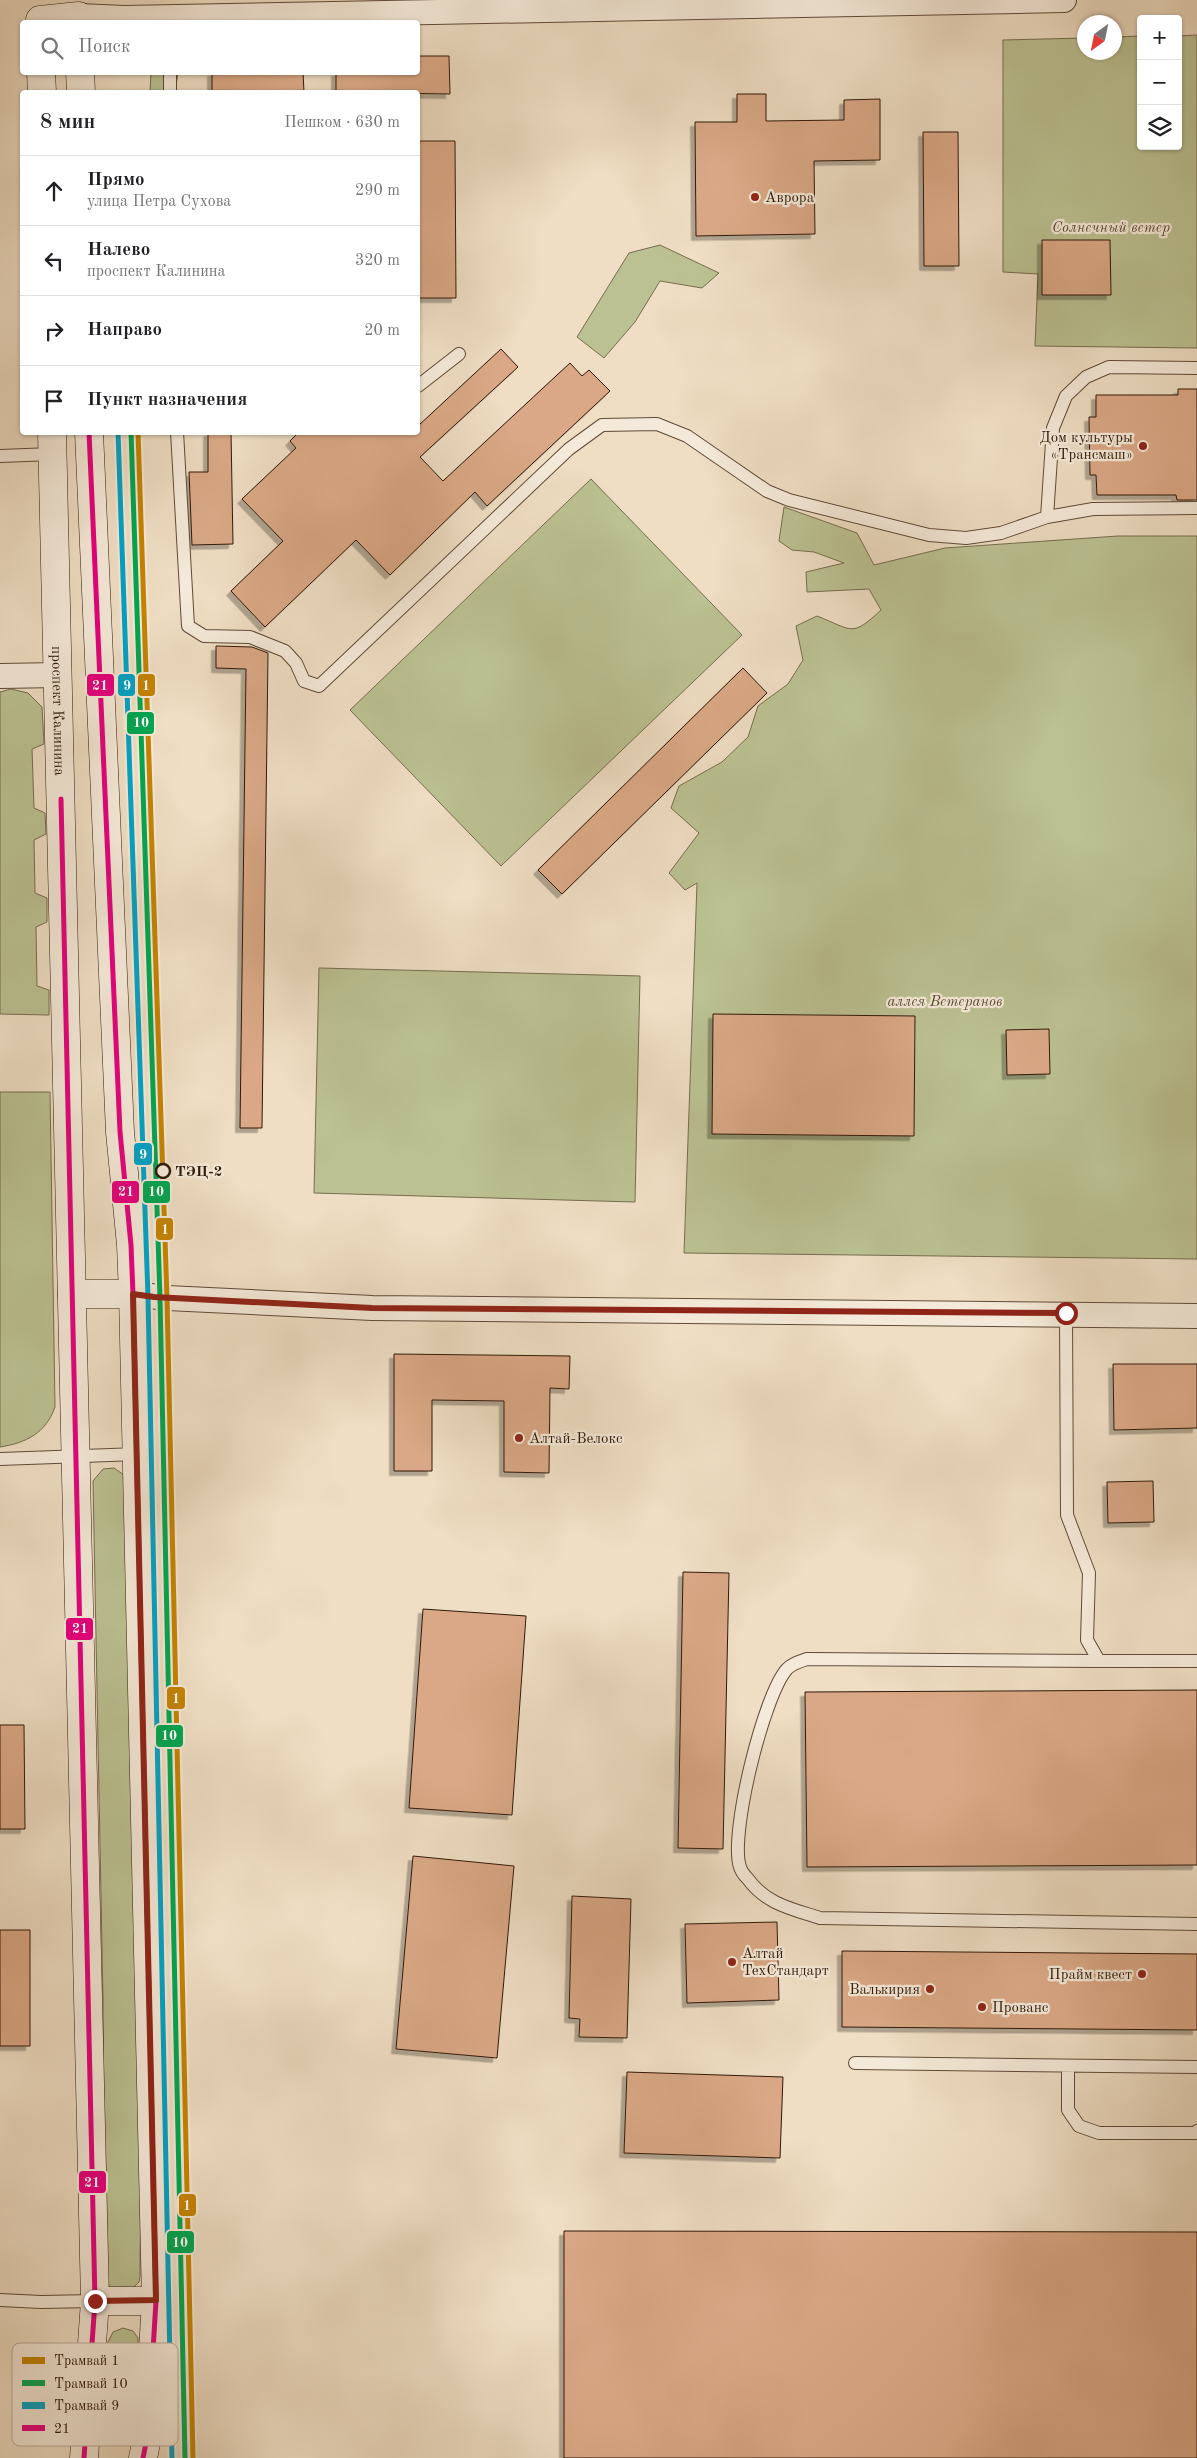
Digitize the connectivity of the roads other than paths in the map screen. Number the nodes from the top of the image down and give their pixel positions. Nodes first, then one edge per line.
1 (1064, 0) edge
2 (79, 13) edge
3 (39, 14) edge
4 (169, 20) edge
5 (41, 75) edge
6 (80, 75) edge
7 (170, 75) edge
8 (42, 90) edge
9 (81, 90) edge
10 (170, 90) edge
11 (459, 354) dead end
12 (1197, 368) edge
13 (420, 384) edge
14 (90, 435) edge
15 (177, 435) edge
16 (52, 443) edge
17 (0, 456) edge
18 (1197, 508) edge
19 (1047, 517) junction
20 (98, 673) junction
21 (59, 675) junction
22 (0, 676) edge
23 (72, 1294) junction
24 (144, 1295) junction
25 (1066, 1313) junction
26 (1197, 1316) edge
27 (138, 1454) junction
28 (75, 1456) junction
29 (0, 1459) edge
30 (1099, 1661) junction
31 (1197, 1661) edge
32 (1197, 1924) edge
33 (855, 2064) dead end
34 (1068, 2066) junction
35 (1197, 2067) edge
36 (1197, 2131) edge
37 (0, 2300) edge
38 (156, 2300) junction
39 (95, 2301) junction
40 (92, 2343) edge
41 (153, 2343) edge

1 - 4 street
2 - 3 main road
2 - 4 street
5 - 8 main road
6 - 9 main road
7 - 10 lane
11 - 13 lane
12 - 19 lane
14 - 20 main road
15 - 19 lane
16 - 17 lane
16 - 21 main road, проспект Калинина
18 - 19 lane
20 - 21 main road
20 - 24 main road
21 - 22 street
21 - 23 main road, проспект Калинина
23 - 24 main road
23 - 28 main road, проспект Калинина
24 - 25 street
24 - 27 main road
25 - 26 street
25 - 30 lane
27 - 28 lane
27 - 38 main road
28 - 29 lane
28 - 39 main road, проспект Калинина
30 - 31 lane
30 - 32 lane
33 - 34 lane
34 - 35 lane
34 - 36 lane
37 - 39 lane
38 - 39 main road
38 - 41 main road
39 - 40 main road, проспект Калинина

